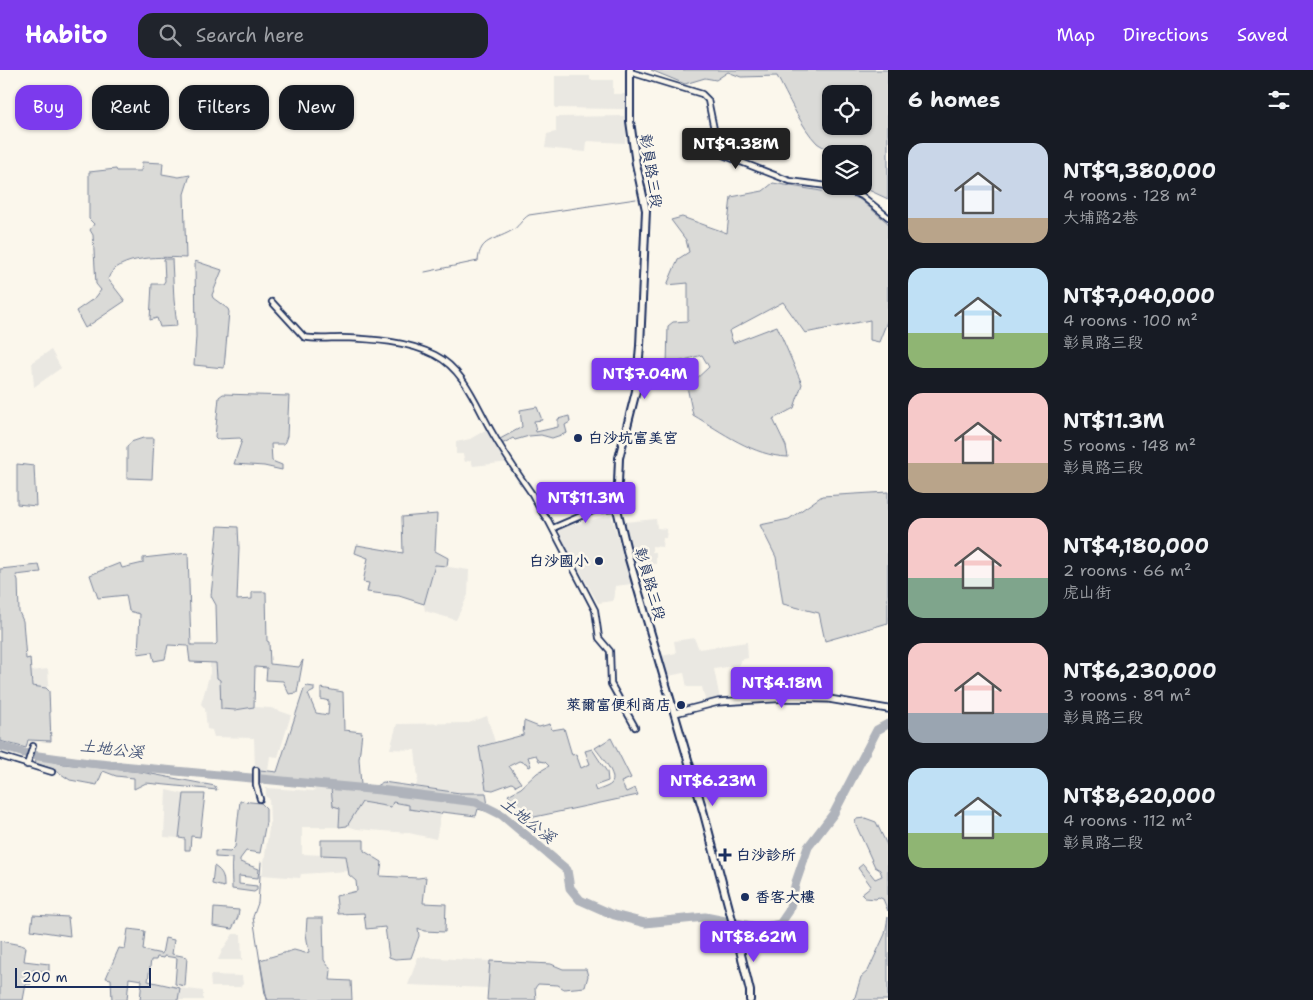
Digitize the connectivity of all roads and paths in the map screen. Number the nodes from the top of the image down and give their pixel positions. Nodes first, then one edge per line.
1 (630, 71) edge
2 (888, 216) edge
3 (272, 302) dead end
4 (618, 509) junction
5 (553, 528) junction
6 (888, 709) edge
7 (675, 713) junction
8 (636, 727) dead end
9 (32, 747) dead end
10 (0, 756) edge
11 (27, 765) junction
12 (52, 772) dead end
13 (256, 772) dead end
14 (260, 799) dead end
15 (750, 1000) edge

1 - 2 street
1 - 4 main road, 彰員路三段
3 - 5 street
4 - 5 street
4 - 7 main road, 彰員路三段
5 - 8 street
6 - 7 street
7 - 15 main road, 彰員路三段
9 - 11 street
10 - 11 street
11 - 12 street
13 - 14 street

